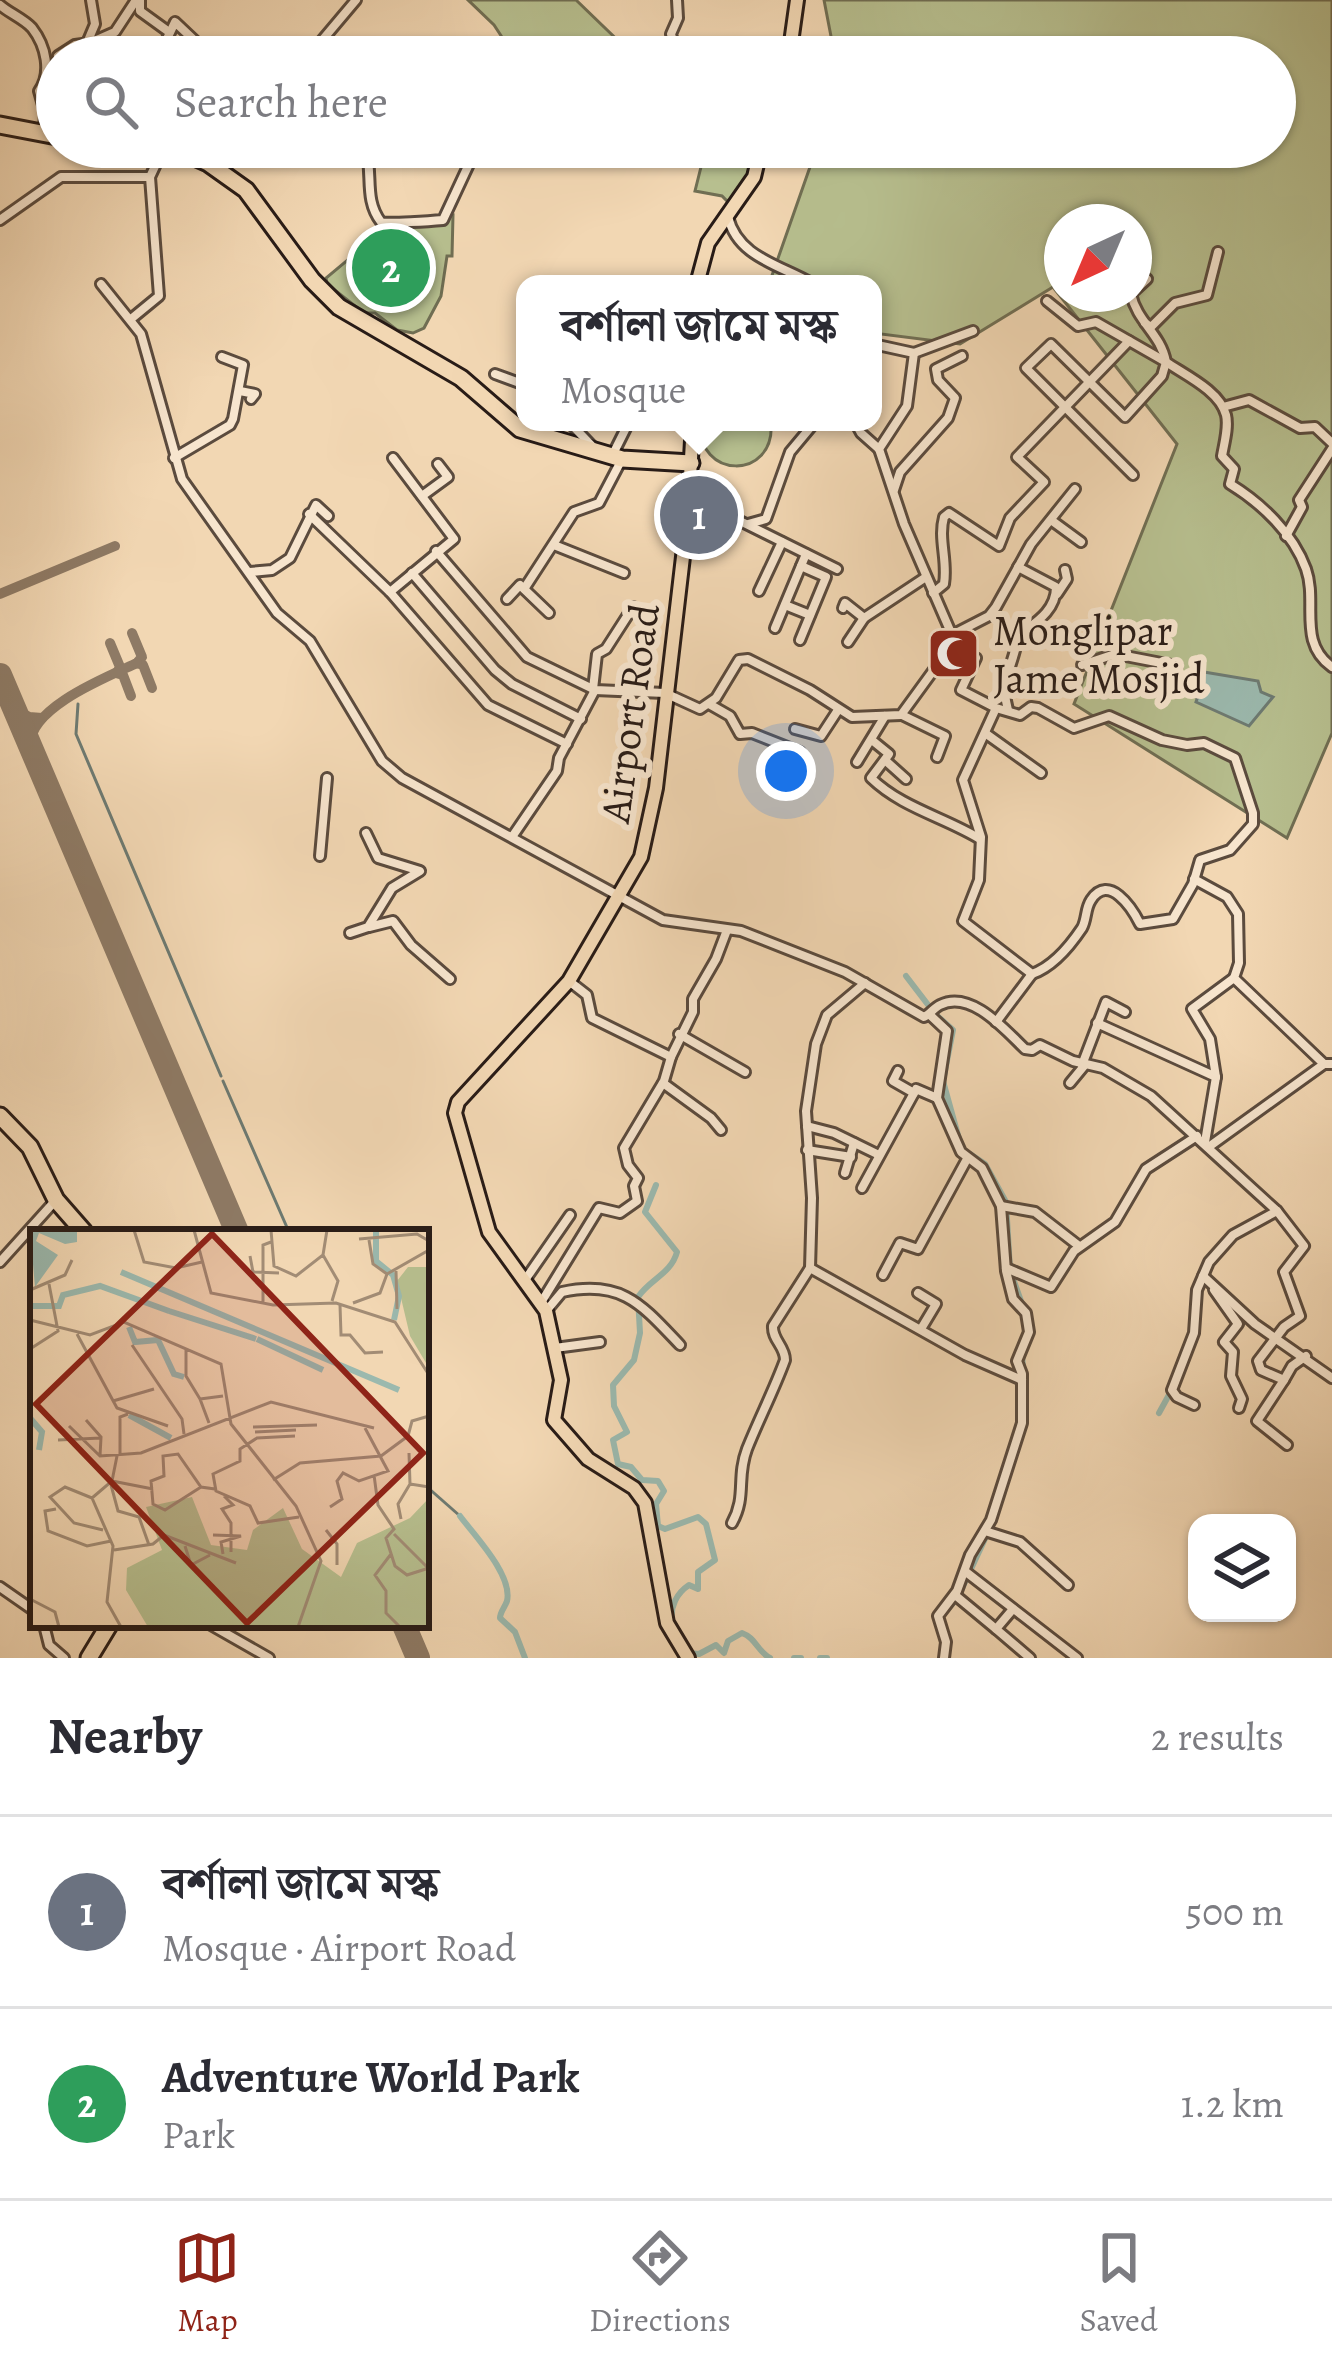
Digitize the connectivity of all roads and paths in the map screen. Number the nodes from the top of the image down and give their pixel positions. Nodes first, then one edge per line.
1 (91, 0) edge
2 (138, 0) edge
3 (356, 0) edge
4 (677, 0) edge
5 (797, 0) edge
6 (0, 5) edge
7 (169, 32) junction
8 (36, 36) edge
9 (89, 36) edge
10 (106, 36) edge
11 (168, 36) edge
12 (190, 36) edge
13 (326, 36) edge
14 (672, 36) edge
15 (792, 36) edge
16 (0, 124) edge
17 (36, 132) edge
18 (155, 168) edge
19 (215, 168) edge
20 (369, 168) edge
21 (467, 168) edge
22 (756, 168) edge
23 (150, 177) junction
24 (728, 213) junction
25 (0, 220) edge
26 (1218, 252) dead end
27 (699, 275) edge
28 (792, 275) edge
29 (100, 284) dead end
30 (1061, 312) edge
31 (1140, 312) edge
32 (131, 319) junction
33 (1144, 322) junction
34 (973, 331) dead end
35 (1129, 341) junction
36 (882, 346) edge
37 (914, 353) junction
38 (962, 356) dead end
39 (222, 358) dead end
40 (1166, 362) junction
41 (495, 374) dead end
42 (516, 382) edge
43 (1088, 382) junction
44 (240, 391) junction
45 (251, 399) dead end
46 (1064, 406) junction
47 (1222, 407) junction
48 (516, 424) edge
49 (525, 431) edge
50 (578, 431) edge
51 (625, 431) edge
52 (693, 431) edge
53 (808, 431) edge
54 (863, 431) edge
55 (1332, 446) edge
56 (594, 448) junction
57 (879, 449) junction
58 (174, 458) junction
59 (393, 458) dead end
60 (617, 458) junction
61 (691, 463) junction
62 (438, 464) dead end
63 (1133, 476) dead end
64 (688, 482) junction
65 (1075, 489) dead end
66 (893, 492) junction
67 (422, 496) junction
68 (309, 514) junction
69 (328, 515) dead end
70 (1051, 520) junction
71 (746, 524) junction
72 (1286, 536) junction
73 (782, 542) junction
74 (1081, 542) dead end
75 (554, 545) junction
76 (436, 551) junction
77 (806, 554) junction
78 (801, 566) junction
79 (1018, 566) junction
80 (837, 569) dead end
81 (1065, 570) dead end
82 (250, 572) junction
83 (412, 572) junction
84 (623, 573) dead end
85 (926, 577) junction
86 (524, 589) junction
87 (390, 592) junction
88 (759, 592) dead end
89 (933, 593) junction
90 (1057, 595) junction
91 (507, 599) dead end
92 (785, 604) junction
93 (632, 607) dead end
94 (843, 608) dead end
95 (549, 614) dead end
96 (810, 615) junction
97 (864, 618) junction
98 (775, 628) dead end
99 (800, 640) dead end
100 (951, 640) junction
101 (848, 642) dead end
102 (1082, 665) dead end
103 (1177, 666) dead end
104 (1332, 667) edge
105 (594, 690) junction
106 (665, 693) junction
107 (709, 704) junction
108 (996, 708) junction
109 (838, 710) junction
110 (1009, 712) junction
111 (901, 715) junction
112 (885, 716) junction
113 (580, 719) junction
114 (795, 729) dead end
115 (985, 734) junction
116 (873, 741) junction
117 (567, 744) junction
118 (800, 752) dead end
119 (937, 757) dead end
120 (886, 761) junction
121 (857, 762) dead end
122 (1041, 773) dead end
123 (327, 778) dead end
124 (906, 779) dead end
125 (366, 833) dead end
126 (512, 837) junction
127 (981, 840) junction
128 (320, 856) dead end
129 (1194, 879) junction
130 (619, 895) junction
131 (368, 927) junction
132 (727, 930) junction
133 (350, 933) dead end
134 (1032, 974) junction
135 (1234, 978) junction
136 (450, 979) dead end
137 (569, 981) junction
138 (866, 982) junction
139 (1125, 1012) dead end
140 (930, 1015) junction
141 (996, 1022) junction
142 (1097, 1023) junction
143 (680, 1034) junction
144 (670, 1058) junction
145 (1328, 1064) edge
146 (1084, 1065) junction
147 (898, 1071) dead end
148 (745, 1072) dead end
149 (1216, 1076) junction
150 (663, 1083) junction
151 (1070, 1083) dead end
152 (914, 1093) junction
153 (937, 1098) junction
154 (0, 1116) edge
155 (808, 1126) junction
156 (721, 1130) dead end
157 (1204, 1142) junction
158 (854, 1143) junction
159 (807, 1150) junction
160 (879, 1155) junction
161 (851, 1157) junction
162 (968, 1159) junction
163 (844, 1173) dead end
164 (862, 1188) dead end
165 (56, 1200) junction
166 (1005, 1206) junction
167 (1277, 1211) junction
168 (570, 1215) dead end
169 (81, 1229) edge
170 (1079, 1246) junction
171 (0, 1262) edge
172 (810, 1268) junction
173 (1008, 1268) junction
174 (883, 1275) dead end
175 (1203, 1276) junction
176 (525, 1280) junction
177 (1214, 1289) junction
178 (918, 1293) dead end
179 (544, 1306) junction
180 (921, 1329) junction
181 (1276, 1337) junction
182 (600, 1342) dead end
183 (680, 1345) dead end
184 (554, 1348) junction
185 (1306, 1356) junction
186 (1332, 1378) edge
187 (1022, 1380) junction
188 (1284, 1380) junction
189 (1194, 1405) dead end
190 (1239, 1408) dead end
191 (1286, 1445) dead end
192 (732, 1523) dead end
193 (986, 1531) junction
194 (966, 1572) junction
195 (1068, 1585) dead end
196 (0, 1587) edge
197 (955, 1594) junction
198 (30, 1608) edge
199 (1013, 1609) junction
200 (45, 1628) edge
201 (107, 1628) edge
202 (216, 1628) edge
203 (996, 1629) junction
204 (685, 1655) edge
205 (64, 1658) edge
206 (89, 1658) edge
207 (269, 1658) edge
208 (944, 1658) edge
209 (1030, 1658) edge
210 (1077, 1658) edge

1 - 9 street
2 - 7 street
2 - 10 street
3 - 13 street
4 - 14 street
5 - 15 main road
6 - 8 street
7 - 11 street
7 - 12 street
16 - 17 highway
18 - 23 street
19 - 48 highway
20 - 21 street
22 - 24 main road
23 - 25 street
23 - 32 street
24 - 27 main road
24 - 28 street
26 - 33 street
29 - 32 street
30 - 35 street
31 - 33 street
32 - 58 street
33 - 40 street
34 - 37 street
35 - 40 street
35 - 43 street
36 - 37 street
37 - 57 street
38 - 66 street
39 - 44 street
40 - 43 street
40 - 47 street
41 - 42 street
43 - 46 street
43 - 46 street
44 - 45 street
44 - 58 street
46 - 63 street
46 - 89 street
47 - 55 street
47 - 72 street
49 - 56 highway
50 - 56 street
51 - 60 street
52 - 61 main road, Airport Road
53 - 71 street
54 - 57 street
55 - 72 street
56 - 60 highway
57 - 66 street
58 - 82 street
59 - 67 street
60 - 61 highway
60 - 75 street
61 - 64 main road, Airport Road
62 - 67 street
64 - 71 street
64 - 106 main road, Airport Road
65 - 70 street
66 - 85 street
67 - 76 street
68 - 69 street
68 - 82 street
68 - 87 street
70 - 74 street
70 - 79 street
71 - 73 street
72 - 104 street
73 - 77 street
73 - 88 street
75 - 84 street
75 - 86 street
76 - 83 street
76 - 105 street
77 - 78 street
77 - 80 street
78 - 92 street
78 - 96 street
79 - 90 street
79 - 100 street
81 - 90 street
82 - 126 street
83 - 87 street
83 - 113 street
85 - 89 street
85 - 97 street
86 - 91 street
86 - 95 street
87 - 117 street
89 - 100 street
90 - 110 street
92 - 96 street
92 - 98 street
93 - 105 street
94 - 97 street
96 - 99 street
97 - 101 street
100 - 108 street
100 - 111 street
102 - 103 street
105 - 106 street
105 - 113 street
106 - 107 street
106 - 130 main road, Airport Road
107 - 109 street
107 - 118 street
108 - 110 street
108 - 115 street
109 - 112 street
109 - 114 street
110 - 129 street
111 - 112 street
111 - 119 street
112 - 116 street
113 - 117 street
115 - 122 street
115 - 127 street
116 - 120 street
116 - 121 street
117 - 126 street
120 - 124 street
120 - 127 street
123 - 128 street
125 - 131 street
126 - 130 street
127 - 134 street
129 - 134 street
129 - 135 street
130 - 132 street
130 - 137 main road, Airport Road
131 - 133 street
131 - 136 street
132 - 138 street
132 - 143 street
134 - 141 street
135 - 145 street
135 - 149 street
137 - 144 street
137 - 176 main road, Airport Road
138 - 140 street
138 - 155 street
139 - 142 street
140 - 141 street
140 - 153 street
141 - 146 street
142 - 146 street
142 - 149 street
143 - 144 street
143 - 148 street
144 - 150 street
145 - 157 street
146 - 151 street
146 - 157 street
147 - 152 street
149 - 157 street
150 - 156 street
150 - 179 street
152 - 153 street
152 - 160 street
153 - 162 street
154 - 165 highway
155 - 158 street
155 - 159 street
157 - 167 street
157 - 170 street
158 - 160 street
158 - 161 street
159 - 161 street
159 - 172 street
160 - 164 street
161 - 163 street
162 - 166 street
162 - 174 street
165 - 169 highway
165 - 171 street
166 - 170 street
166 - 173 street
167 - 175 street
167 - 181 street
168 - 176 street
170 - 173 street
172 - 180 street
172 - 192 street
173 - 187 street
175 - 177 street
175 - 189 street
176 - 179 main road
177 - 181 street
177 - 190 street
178 - 180 street
179 - 183 street
179 - 184 main road
180 - 187 street
181 - 185 street
181 - 188 street
182 - 184 street
184 - 204 main road
185 - 186 street
185 - 188 street
187 - 193 street
188 - 191 street
193 - 194 street
193 - 195 street
194 - 197 street
194 - 199 street
196 - 198 street
197 - 203 street
197 - 208 street
199 - 203 street
199 - 210 street
200 - 205 street
201 - 206 highway
202 - 207 street
203 - 209 street

